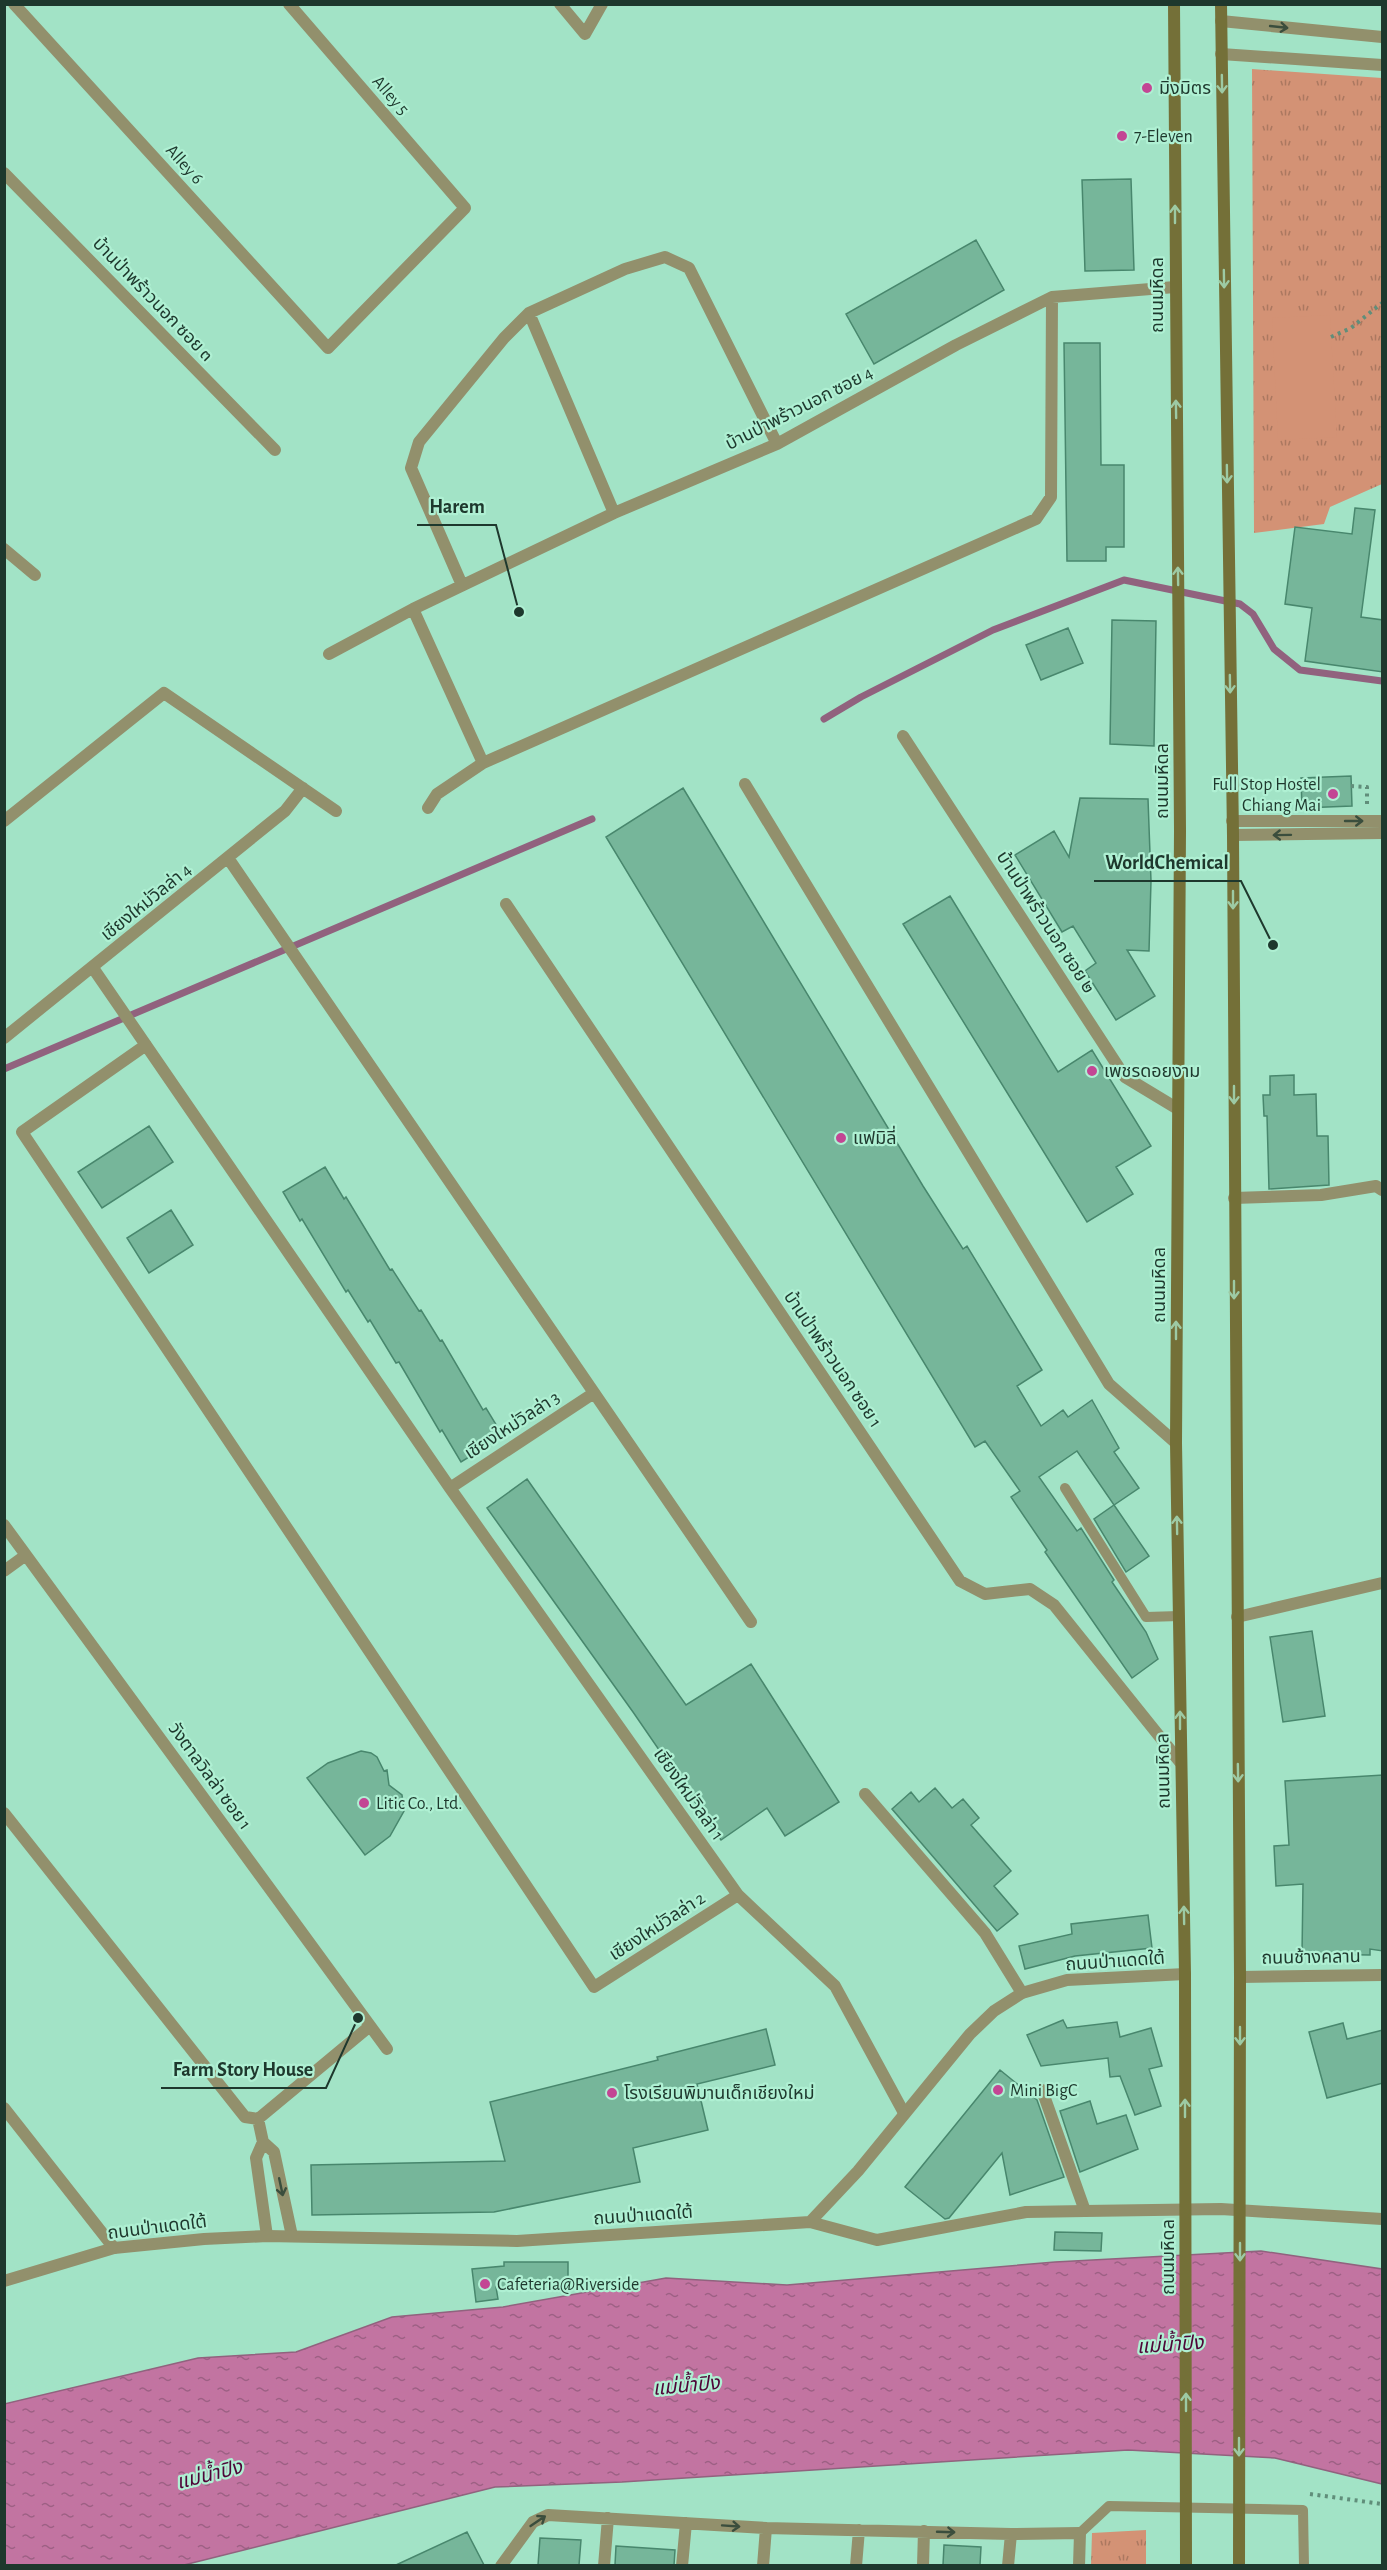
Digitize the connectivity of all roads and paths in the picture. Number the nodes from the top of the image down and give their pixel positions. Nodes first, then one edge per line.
1 (15, 4) edge
2 (289, 4) edge
3 (560, 4) edge
4 (602, 4) edge
5 (1174, 4) edge
6 (1221, 4) edge
7 (1221, 21) junction
8 (1383, 37) edge
9 (1221, 54) junction
10 (1383, 65) edge
11 (4, 173) edge
12 (465, 208) joint
13 (1175, 287) junction
14 (1052, 297) junction
15 (1383, 303) edge
16 (529, 313) junction
17 (1331, 337) dead end
18 (777, 444) junction
19 (275, 450) dead end
20 (614, 513) junction
21 (4, 549) edge
22 (35, 575) dead end
23 (462, 585) junction
24 (413, 609) junction
25 (329, 654) dead end
26 (903, 736) dead end
27 (483, 763) junction
28 (745, 784) dead end
29 (1351, 786) dead end
30 (303, 788) junction
31 (428, 808) dead end
32 (336, 811) dead end
33 (4, 821) edge
34 (1232, 821) junction
35 (1379, 825) edge
36 (1233, 836) junction
37 (228, 858) junction
38 (506, 904) dead end
39 (93, 968) junction
40 (4, 1038) edge
41 (146, 1045) junction
42 (1178, 1109) junction
43 (1383, 1190) edge
44 (1234, 1198) junction
45 (594, 1393) junction
46 (1176, 1443) junction
47 (450, 1488) junction
48 (1065, 1488) dead end
49 (4, 1525) edge
50 (26, 1555) junction
51 (4, 1571) edge
52 (1383, 1582) edge
53 (1179, 1616) junction
54 (1237, 1617) junction
55 (751, 1622) dead end
56 (1180, 1762) junction
57 (865, 1794) dead end
58 (4, 1813) edge
59 (738, 1895) junction
60 (1185, 1974) junction
61 (1383, 1975) edge
62 (1240, 1977) junction
63 (1022, 1993) junction
64 (370, 2026) junction
65 (387, 2049) dead end
66 (1042, 2090) dead end
67 (4, 2108) edge
68 (904, 2113) junction
69 (258, 2119) junction
70 (263, 2142) junction
71 (1085, 2211) junction
72 (1383, 2219) edge
73 (810, 2222) junction
74 (267, 2236) junction
75 (292, 2236) junction
76 (114, 2248) junction
77 (4, 2281) edge
78 (608, 2518) junction
79 (686, 2523) junction
80 (766, 2528) junction
81 (859, 2530) junction
82 (924, 2531) junction
83 (1080, 2533) junction
84 (1011, 2534) junction
85 (501, 2565) edge
86 (604, 2565) edge
87 (682, 2565) edge
88 (763, 2565) edge
89 (856, 2565) edge
90 (923, 2565) edge
91 (1008, 2565) edge
92 (1079, 2565) edge
93 (1186, 2565) edge
94 (1239, 2565) edge
95 (1304, 2565) edge

1 - 12 street, Alley 6
2 - 12 street, Alley 5
3 - 4 street
13 -> 5 main road, ถนนมหิดล
6 - 7 main road
7 -> 8 street
7 - 9 main road
9 - 10 street
9 -> 34 main road
11 - 19 street, บ้านป่าพร้าวนอก ซอย ๓
13 - 14 street, บ้านป่าพร้าวนอก ซอย 4
42 -> 13 main road, ถนนมหิดล
14 - 18 street, บ้านป่าพร้าวนอก ซอย 4
14 - 27 street
15 - 17 path
16 - 18 street
16 - 20 street
16 - 23 street
18 - 20 street, บ้านป่าพร้าวนอก ซอย 4
20 - 23 street, บ้านป่าพร้าวนอก ซอย 4
21 - 22 street
23 - 24 street, บ้านป่าพร้าวนอก ซอย 4
24 - 25 street, บ้านป่าพร้าวนอก ซอย 4
24 - 27 street
26 - 42 street, บ้านป่าพร้าวนอก ซอย ๒
27 - 31 street
28 - 46 street
29 - 35 path
30 - 32 street
30 - 33 street
30 - 37 street, เชียงใหม่วิลล่า 4
34 -> 35 street
34 - 36 main road
35 -> 36 street
36 -> 44 main road
37 - 39 street, เชียงใหม่วิลล่า 4
37 - 45 street
38 - 56 street, บ้านป่าพร้าวนอก ซอย 1
39 - 40 street, เชียงใหม่วิลล่า 4
39 - 41 street, เชียงใหม่วิลล่า 1
41 - 47 street, เชียงใหม่วิลล่า 1
41 - 59 street, เชียงใหม่วิลล่า 2
46 -> 42 main road, ถนนมหิดล
43 - 44 street
44 -> 54 main road
45 - 47 street, เชียงใหม่วิลล่า 3
45 - 55 street
53 -> 46 main road, ถนนมหิดล
47 - 59 street, เชียงใหม่วิลล่า 1
48 - 53 lane
49 - 50 street, วังตาลวิลล่า ซอย 1
50 - 51 street
50 - 64 street, วังตาลวิลล่า ซอย 1
52 - 54 street
56 -> 53 main road, ถนนมหิดล
54 -> 62 main road
60 -> 56 main road, ถนนมหิดล
57 - 63 street
58 - 69 street
59 - 68 street, เชียงใหม่วิลล่า 1
60 - 63 street, ถนนป่าแดดใต้
93 -> 60 main road, ถนนมหิดล
61 - 62 street, ถนนช้างคลาน
62 -> 94 main road
63 - 68 street, ถนนป่าแดดใต้
64 - 65 street, วังตาลวิลล่า ซอย 1
64 - 69 street
66 - 71 street
67 - 76 street
68 - 73 street, ถนนป่าแดดใต้
69 - 70 street
70 - 74 street
70 -> 75 street
71 - 72 street
71 - 73 street
73 - 75 street, ถนนป่าแดดใต้
74 - 75 street, ถนนป่าแดดใต้
74 - 76 street, ถนนป่าแดดใต้
76 - 77 street, ถนนป่าแดดใต้
78 - 79 street
85 -> 78 street
78 - 86 street
79 -> 80 street
79 - 87 street
80 - 81 street
80 - 88 street
81 - 82 street
81 - 89 street
82 -> 84 street
82 - 90 street
83 - 84 street
83 - 92 street
83 - 95 lane
84 - 91 street

